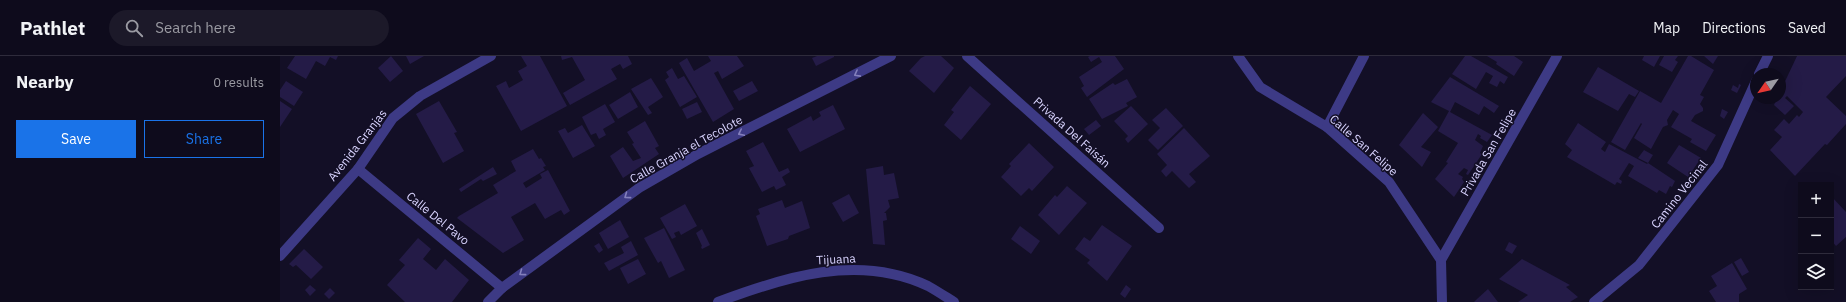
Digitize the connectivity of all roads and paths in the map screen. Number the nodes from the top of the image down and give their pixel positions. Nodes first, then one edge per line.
1 (491, 56) edge
2 (891, 56) edge
3 (967, 56) edge
4 (1238, 56) edge
5 (1364, 56) edge
6 (1557, 56) edge
7 (1768, 56) edge
8 (1762, 68) edge
9 (1750, 94) edge
10 (1327, 127) junction
11 (358, 169) junction
12 (1159, 228) dead end
13 (280, 256) edge
14 (1441, 260) junction
15 (502, 288) junction
16 (488, 302) edge
17 (718, 302) edge
18 (954, 302) edge
19 (1442, 302) edge
20 (1594, 302) edge

1 - 11 street, Avenida Granjas
2 -> 15 street, Calle Granja el Tecolote
3 - 12 street, Privada Del Faisán
4 - 10 street, Calle San Felipe
5 - 10 street
6 - 14 street, Privada San Felipe
7 - 8 street
9 - 20 street, Camino Vecinal
10 - 14 street, Calle San Felipe
11 - 13 street, Avenida Granjas
11 - 15 street, Calle Del Pavo
14 - 19 street
15 - 16 street, Calle Granja el Tecolote
17 - 18 street, Tijuana

